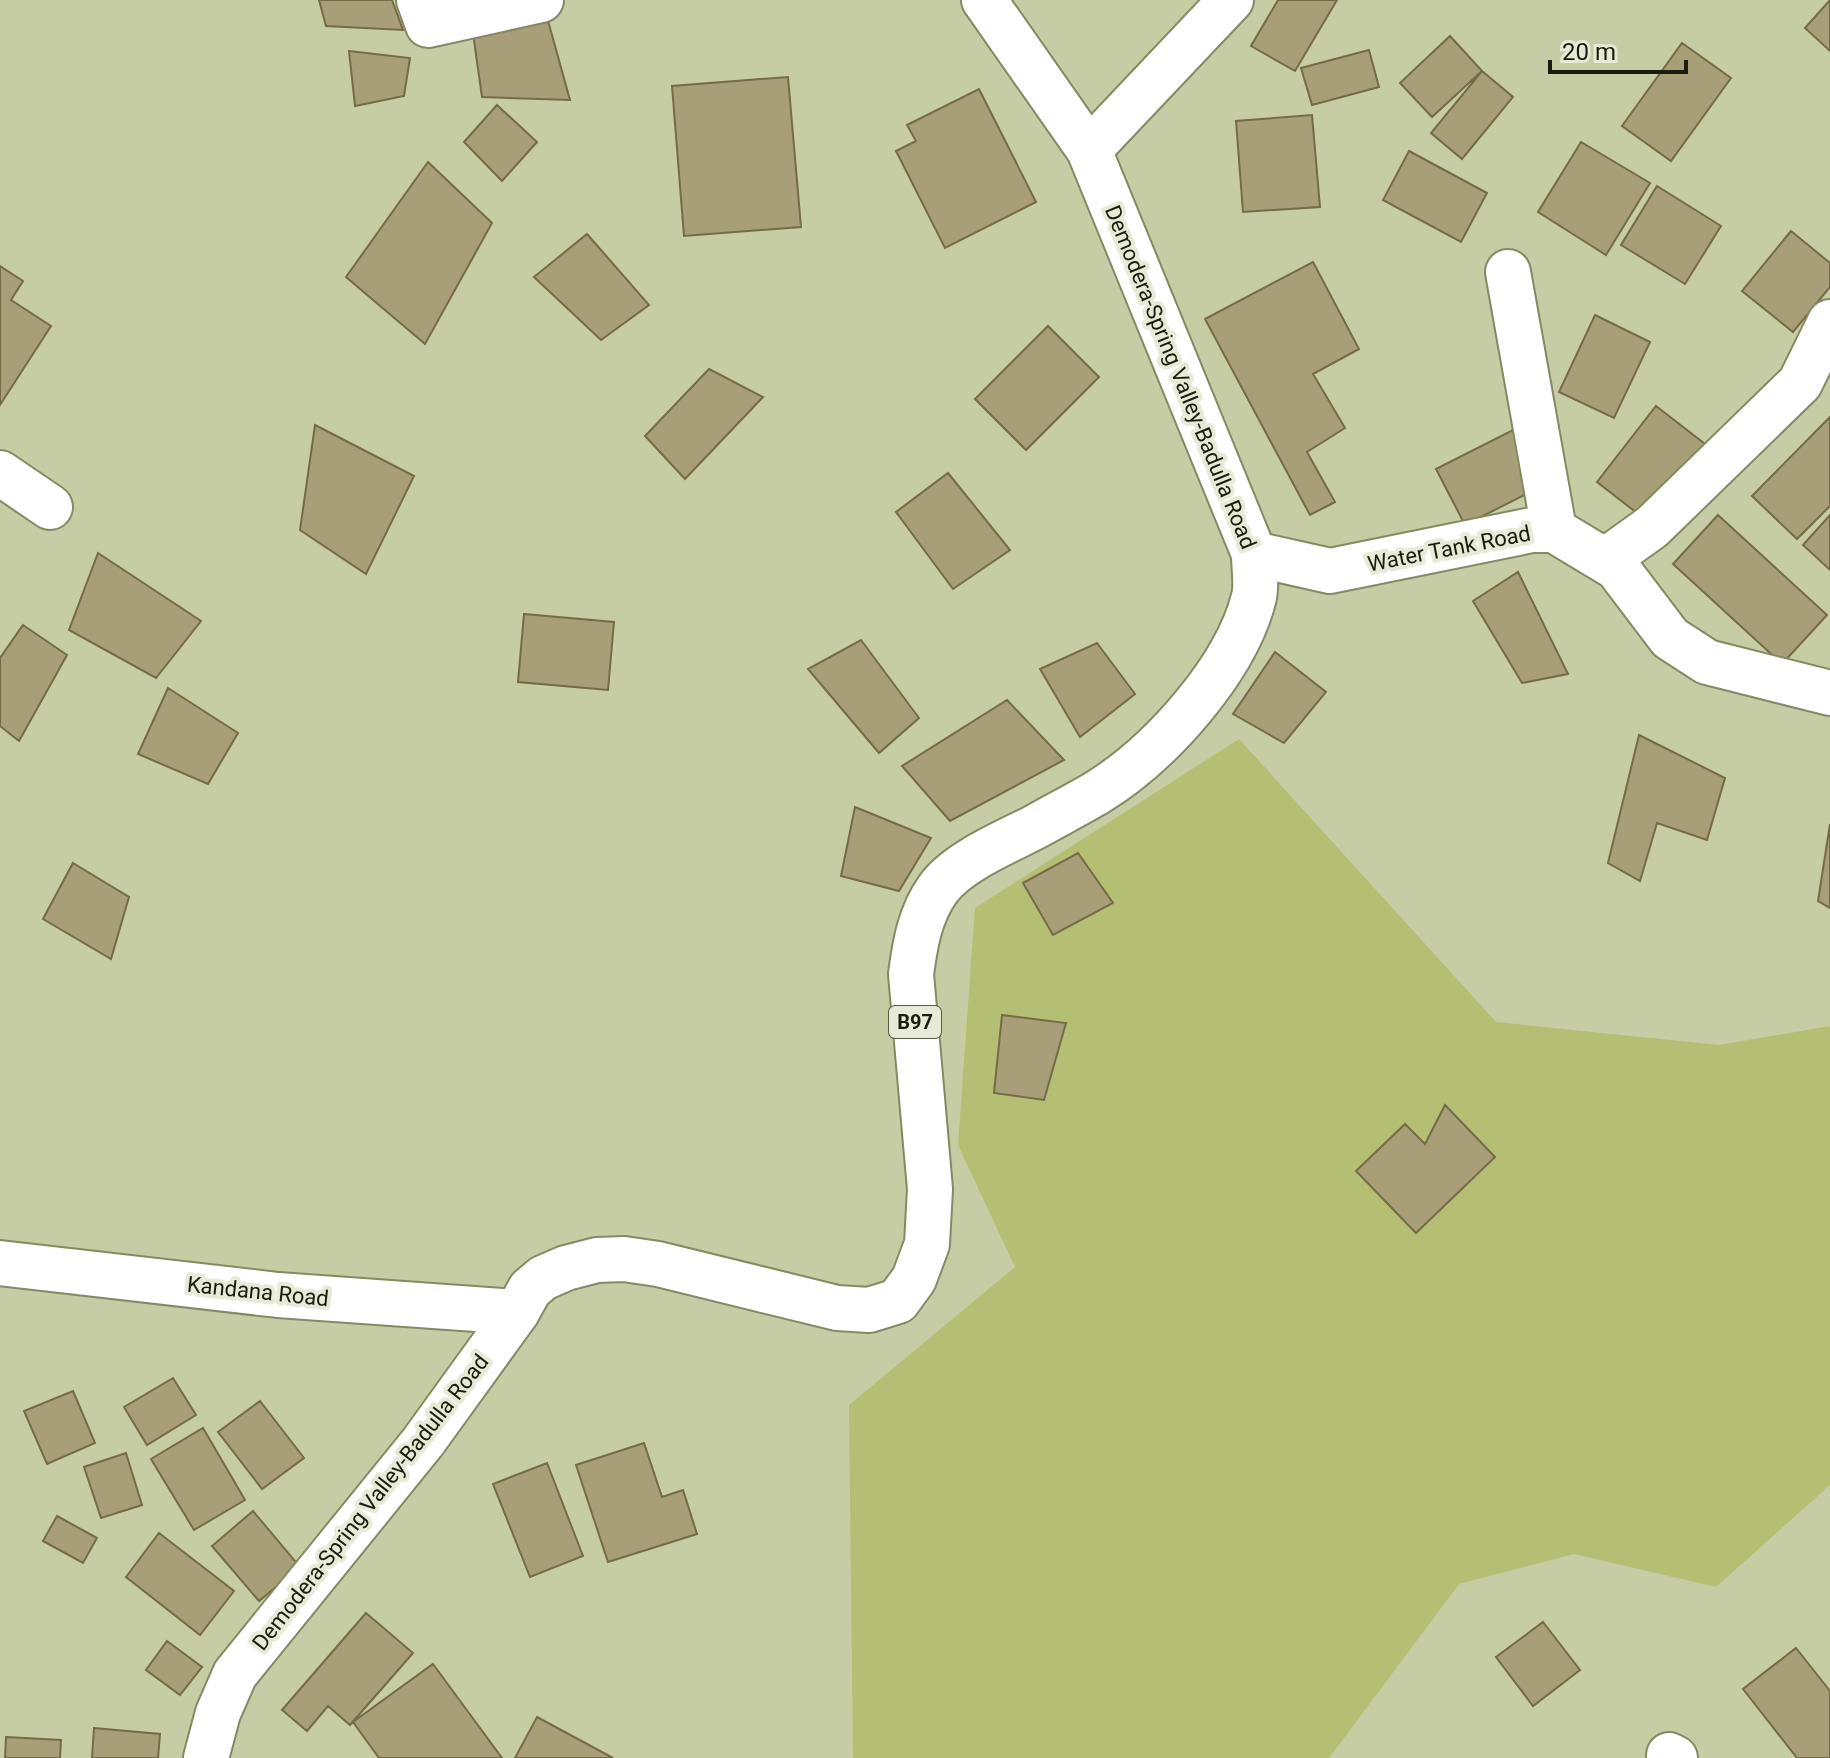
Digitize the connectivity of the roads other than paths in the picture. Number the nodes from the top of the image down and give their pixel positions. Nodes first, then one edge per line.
1 (419, 0) edge
2 (541, 0) edge
3 (984, 0) edge
4 (1231, 0) edge
5 (1089, 150) junction
6 (1508, 272) dead end
7 (1830, 322) edge
8 (0, 473) edge
9 (50, 507) dead end
10 (1554, 530) junction
11 (1254, 554) junction
12 (1606, 560) junction
13 (1830, 693) edge
14 (0, 1263) edge
15 (517, 1312) junction
16 (206, 1758) edge

1 - 2 main road
3 - 5 main road, Demodera-Spring Valley-Badulla Road / B97
4 - 5 main road
5 - 11 main road, Demodera-Spring Valley-Badulla Road / B97
6 - 10 main road
7 - 12 main road
8 - 9 main road
10 - 11 main road, Water Tank Road
10 - 12 main road, Water Tank Road
11 - 15 main road, Demodera-Spring Valley-Badulla Road / B97
12 - 13 main road, Water Tank Road
14 - 15 main road, Kandana Road
15 - 16 main road, Demodera-Spring Valley-Badulla Road / B97

